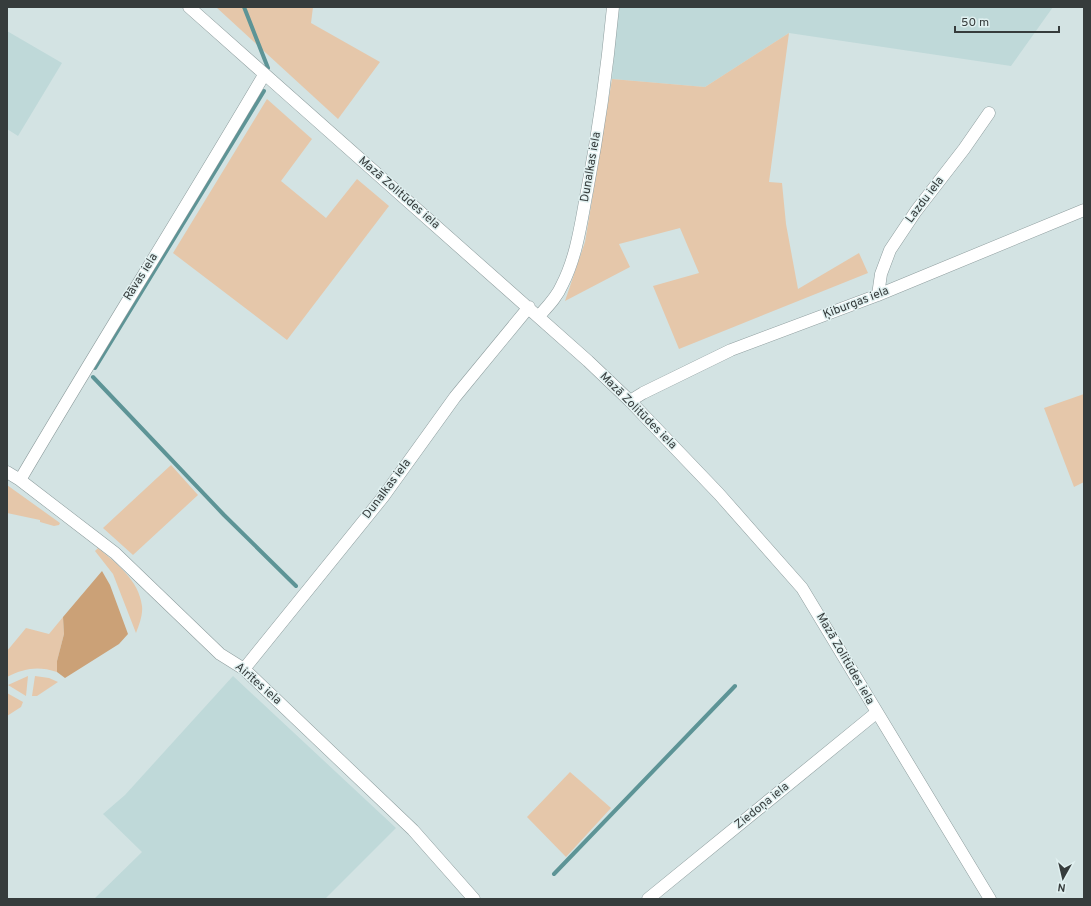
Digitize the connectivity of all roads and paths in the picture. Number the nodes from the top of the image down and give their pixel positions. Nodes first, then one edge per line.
1 (190, 7) edge
2 (613, 7) edge
3 (264, 75) junction
4 (989, 113) dead end
5 (1084, 210) edge
6 (878, 295) junction
7 (529, 307) junction
8 (539, 316) junction
9 (630, 402) junction
10 (7, 472) edge
11 (20, 480) junction
12 (244, 669) junction
13 (876, 712) junction
14 (474, 899) edge
15 (648, 899) edge
16 (990, 899) edge

1 - 3 street, Mazā Zolitūdes iela
2 - 8 street, Dunalkas iela
3 - 7 street, Mazā Zolitūdes iela
3 - 11 street, Rāvas iela
4 - 6 street, Lazdu iela
5 - 6 street, Ķiburgas iela
6 - 9 street, Ķiburgas iela
7 - 8 street, Mazā Zolitūdes iela
7 - 12 street, Dunalkas iela
8 - 9 street, Mazā Zolitūdes iela
9 - 13 street, Mazā Zolitūdes iela
10 - 11 street, Airītes iela
11 - 12 street, Airītes iela
12 - 14 street, Airītes iela
13 - 15 street, Ziedoņa iela
13 - 16 street, Mazā Zolitūdes iela

